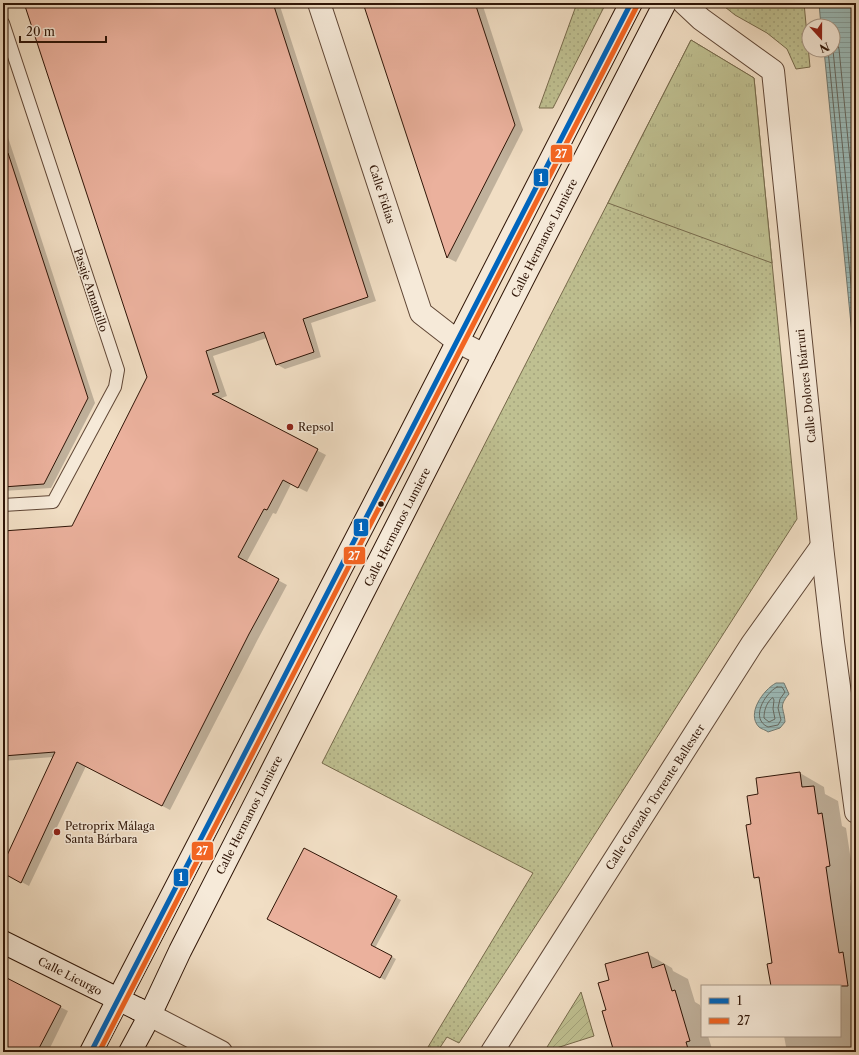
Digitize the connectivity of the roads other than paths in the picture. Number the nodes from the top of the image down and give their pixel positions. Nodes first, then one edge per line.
1 (319, 3) edge
2 (631, 3) edge
3 (665, 3) edge
4 (684, 3) edge
5 (3, 23) edge
6 (457, 341) junction
7 (484, 355) junction
8 (3, 505) edge
9 (822, 546) junction
10 (856, 812) edge
11 (3, 942) edge
12 (118, 999) junction
13 (144, 1012) junction
14 (91, 1052) edge
15 (130, 1052) edge
16 (221, 1052) edge
17 (492, 1052) edge

1 - 6 main road, Calle Fidias
2 - 6 main road
3 - 7 main road, Calle Hermanos Lumiere
4 - 9 main road, Calle Dolores Ibárruri
5 - 8 lane, Pasaje Amantillo
6 - 7 main road, Calle Fidias
6 - 12 main road
7 - 13 main road, Calle Hermanos Lumiere
9 - 10 main road, Calle Dolores Ibárruri
9 - 17 main road, Calle Gonzalo Torrente Ballester
11 - 12 main road, Calle Licurgo
12 - 13 main road, Calle Licurgo
12 - 14 main road
13 - 15 main road, Calle Hermanos Lumiere
13 - 16 main road, Calle Licurgo

